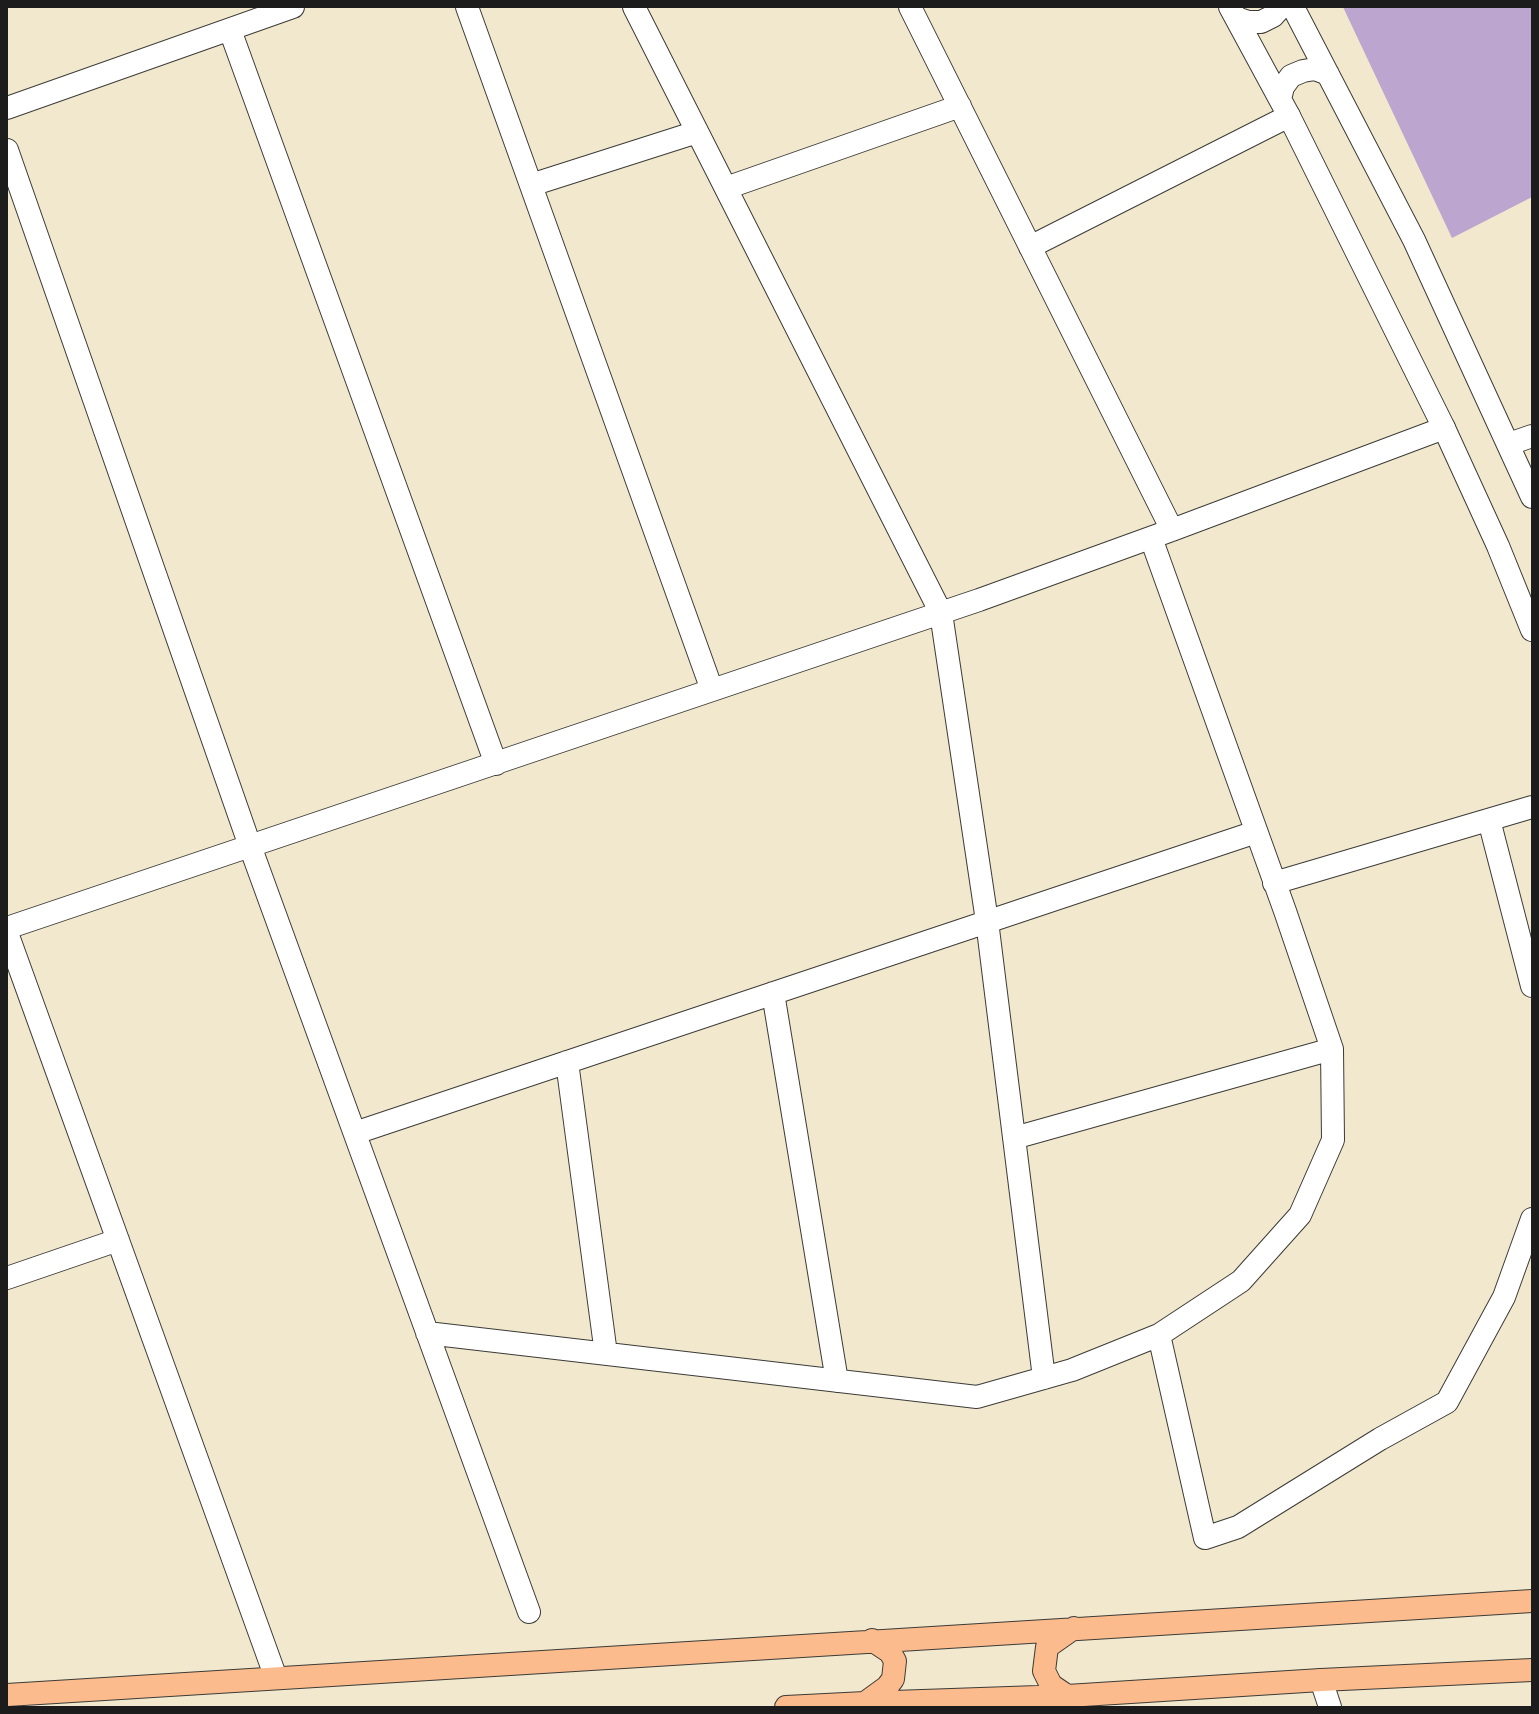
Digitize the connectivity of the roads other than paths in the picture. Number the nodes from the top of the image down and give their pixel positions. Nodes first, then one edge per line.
1 (293, 7) edge
2 (467, 7) edge
3 (634, 7) edge
4 (910, 7) edge
5 (1282, 7) edge
6 (1293, 7) edge
7 (1233, 12) edge
8 (230, 30) junction
9 (1328, 74) junction
10 (960, 106) junction
11 (7, 108) edge
12 (1284, 108) junction
13 (697, 132) junction
14 (7, 150) edge
15 (531, 185) junction
16 (726, 188) junction
17 (1030, 247) junction
18 (1444, 428) junction
19 (1532, 436) edge
20 (1509, 444) junction
21 (1532, 497) edge
22 (1172, 530) junction
23 (1151, 538) junction
24 (941, 613) junction
25 (1532, 630) edge
26 (712, 690) junction
27 (496, 764) junction
28 (1532, 807) edge
29 (1489, 820) junction
30 (1256, 832) junction
31 (250, 846) junction
32 (1274, 883) junction
33 (987, 921) junction
34 (7, 928) edge
35 (7, 933) edge
36 (1532, 986) edge
37 (773, 993) junction
38 (1332, 1049) junction
39 (567, 1062) junction
40 (355, 1133) junction
41 (1014, 1138) junction
42 (1532, 1219) edge
43 (118, 1240) junction
44 (7, 1278) edge
45 (428, 1333) junction
46 (1159, 1335) junction
47 (606, 1354) junction
48 (1044, 1378) junction
49 (837, 1381) junction
50 (1532, 1601) edge
51 (529, 1612) dead end
52 (1074, 1628) junction
53 (872, 1640) junction
54 (1532, 1670) edge
55 (276, 1678) junction
56 (1322, 1680) junction
57 (7, 1695) edge
58 (1067, 1696) junction
59 (866, 1703) junction
60 (786, 1707) edge
61 (1330, 1707) edge

1 - 8 street
2 - 15 street
3 - 13 street
4 - 10 street
5 - 7 street
6 - 9 street
7 - 12 street
8 - 11 street
8 - 27 street
9 - 12 street
9 - 20 street
10 - 16 street
10 - 17 street
12 - 17 street
12 - 18 street
13 - 15 street
13 - 16 street
14 - 31 street
15 - 26 street
16 - 24 street
17 - 22 street
18 - 22 street
18 - 25 street
19 - 20 street
20 - 21 street
22 - 23 street
23 - 24 street
23 - 30 street
24 - 26 street
24 - 33 street
26 - 27 street
27 - 31 street
28 - 29 street
29 - 32 street
29 - 36 street
30 - 32 street
30 - 33 street
31 - 34 street
31 - 40 street
32 - 38 street
33 - 37 street
33 - 41 street
35 - 43 street
37 - 39 street
37 - 49 street
38 - 41 street
38 - 46 street
39 - 40 street
39 - 47 street
40 - 45 street
41 - 48 street
42 - 46 street
43 - 44 street
43 - 55 street
45 - 47 street
45 - 51 street
46 - 48 street
47 - 49 street
48 - 49 street
50 - 52 main road
52 - 53 main road
52 - 58 main road
53 - 55 main road
53 - 59 main road
54 - 56 main road
55 - 57 main road
56 - 58 main road
56 - 61 street
58 - 59 main road
59 - 60 main road

